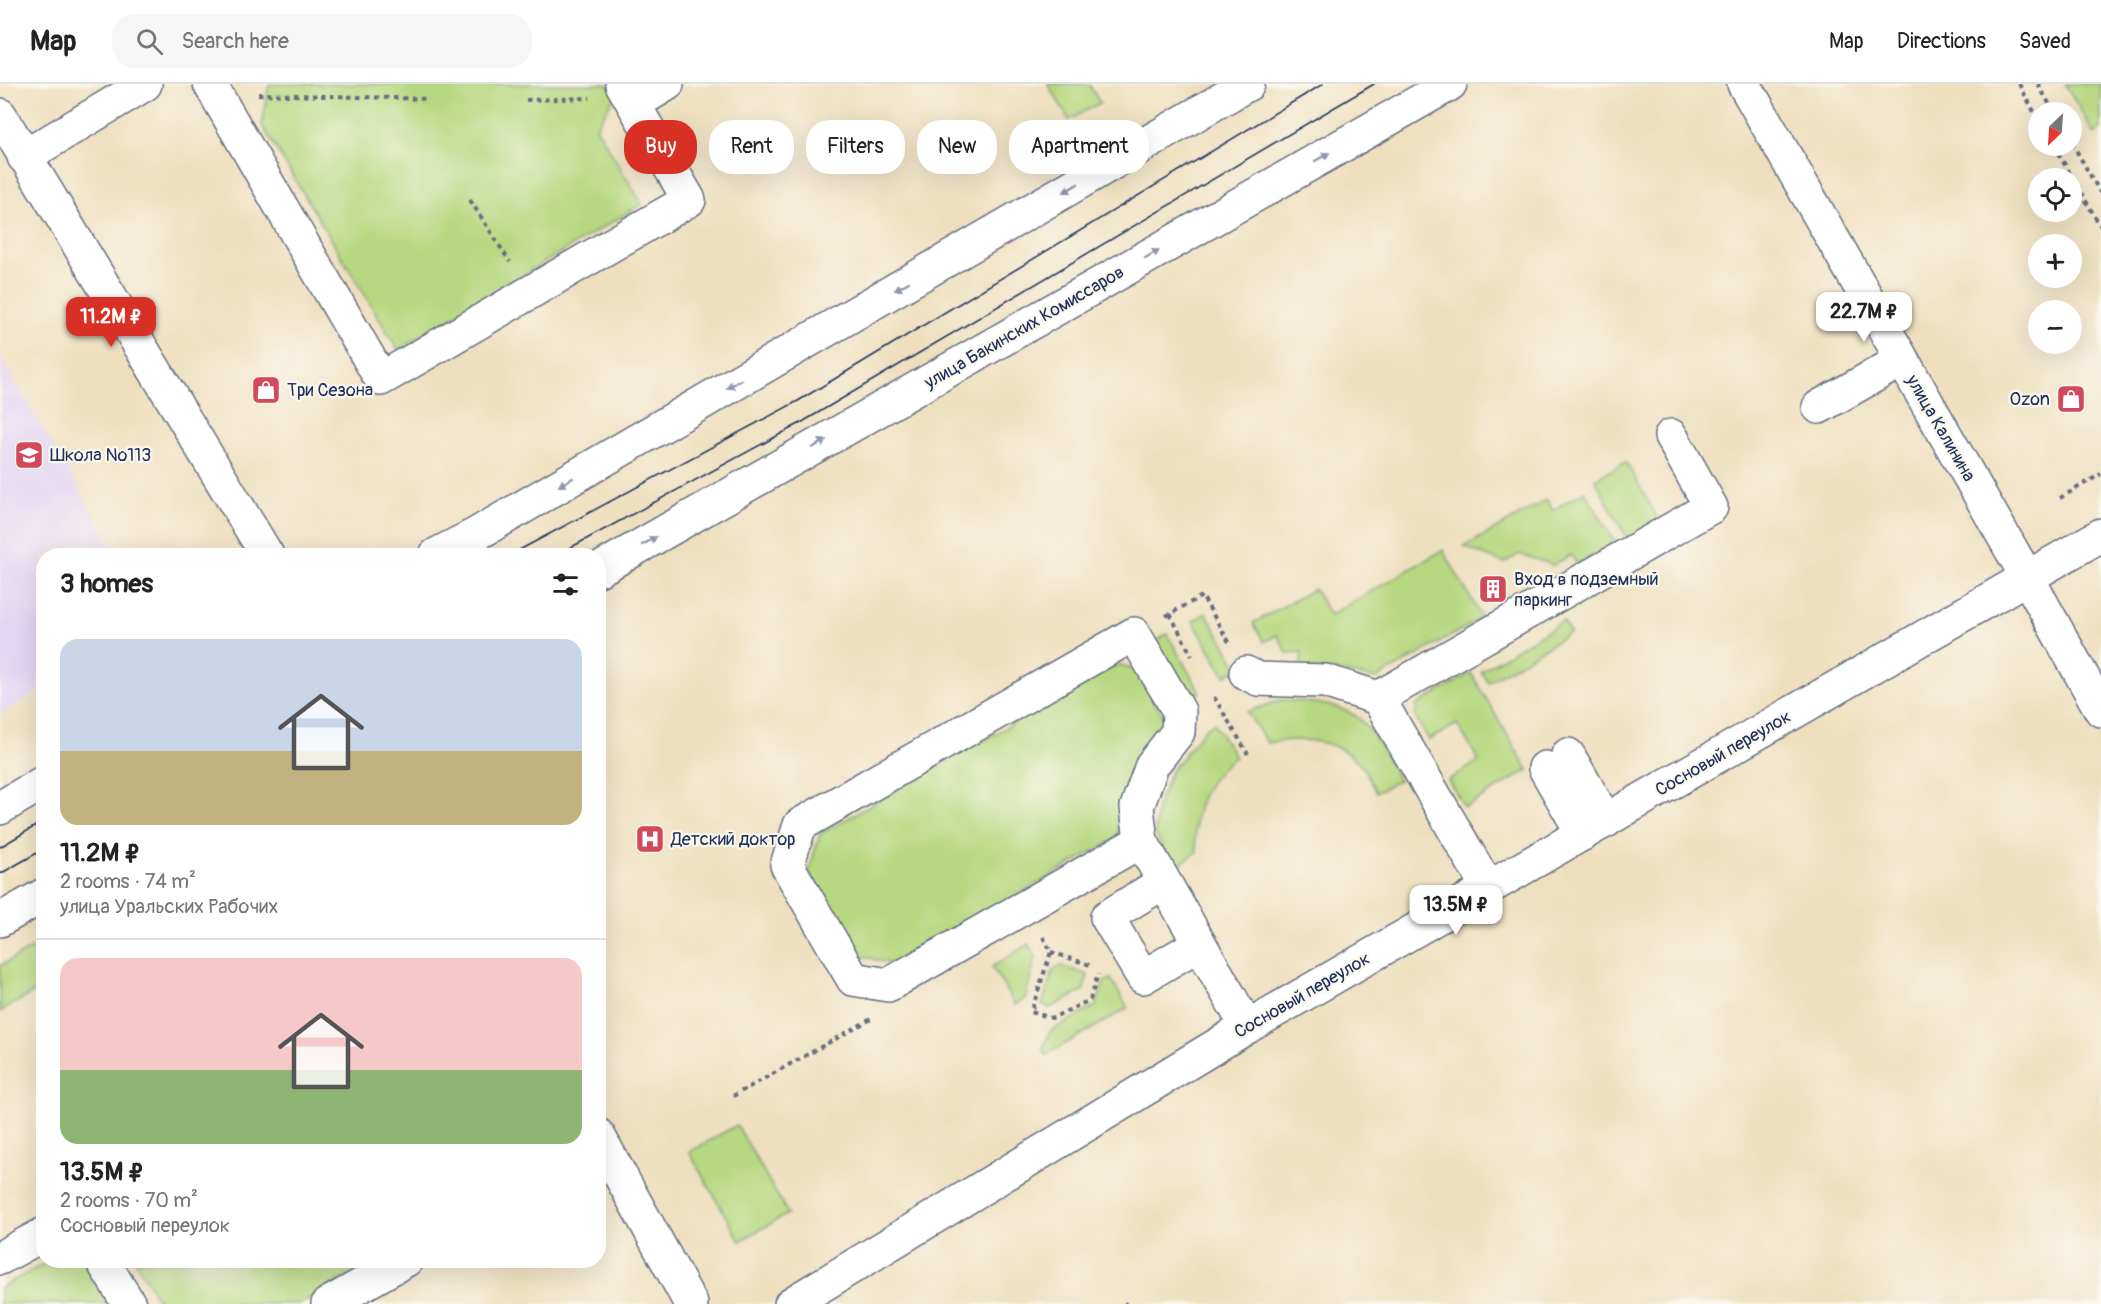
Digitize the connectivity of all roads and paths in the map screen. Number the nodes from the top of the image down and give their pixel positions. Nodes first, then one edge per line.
1 (145, 84) edge
2 (667, 84) edge
3 (1248, 84) edge
4 (1450, 84) edge
5 (1744, 84) edge
6 (2019, 84) edge
7 (2038, 84) edge
8 (212, 89) edge
9 (628, 95) edge
10 (429, 99) dead end
11 (526, 100) dead end
12 (2029, 102) edge
13 (2048, 102) edge
14 (0, 115) edge
15 (2060, 156) edge
16 (2079, 156) edge
17 (24, 157) junction
18 (2101, 194) edge
19 (470, 200) dead end
20 (2101, 227) edge
21 (530, 293) junction
22 (1902, 360) junction
23 (1819, 407) dead end
24 (1671, 436) dead end
25 (2101, 474) edge
26 (2060, 498) dead end
27 (2101, 535) edge
28 (263, 548) edge
29 (450, 548) edge
30 (606, 565) edge
31 (2027, 578) junction
32 (1134, 634) junction
33 (1246, 673) joint
34 (1378, 698) junction
35 (2101, 710) edge
36 (1556, 762) dead end
37 (36, 787) edge
38 (0, 808) edge
39 (1594, 827) junction
40 (1141, 841) junction
41 (1164, 882) junction
42 (1488, 888) junction
43 (36, 900) edge
44 (0, 920) edge
45 (1042, 935) dead end
46 (1199, 944) junction
47 (1051, 952) junction
48 (1247, 1027) junction
49 (606, 1150) edge
50 (36, 1238) edge
51 (0, 1258) edge
52 (107, 1268) edge
53 (392, 1268) edge
54 (129, 1304) edge
55 (328, 1304) edge
56 (691, 1304) edge
57 (791, 1304) edge

1 - 17 street
2 - 9 street
3 -> 29 street
30 -> 4 street, улица Бакинских Комиссаров
5 - 22 street, улица Калинина
6 - 12 path
7 - 13 path
8 - 10 path
8 - 21 street
9 - 11 path
9 - 21 street
14 - 17 street
15 - 20 path
16 - 18 path
17 - 28 street
19 - 21 path
22 - 23 street
22 - 31 street, улица Калинина
24 - 34 street
25 - 26 path
27 - 31 street, Сосновый переулок
31 - 35 street, улица Калинина
31 - 39 street, Сосновый переулок
32 - 33 path
32 - 40 street
32 - 40 street
33 - 34 street
34 - 42 street
36 - 39 street
37 - 38 street
39 - 42 street, Сосновый переулок
40 - 41 street
41 - 46 street
41 - 46 street
42 - 48 street, Сосновый переулок
43 - 44 street
45 - 47 path
46 - 48 street
47 - 47 path
48 - 57 street, Сосновый переулок
49 - 56 street
50 - 51 street
52 - 54 street
53 - 55 street

